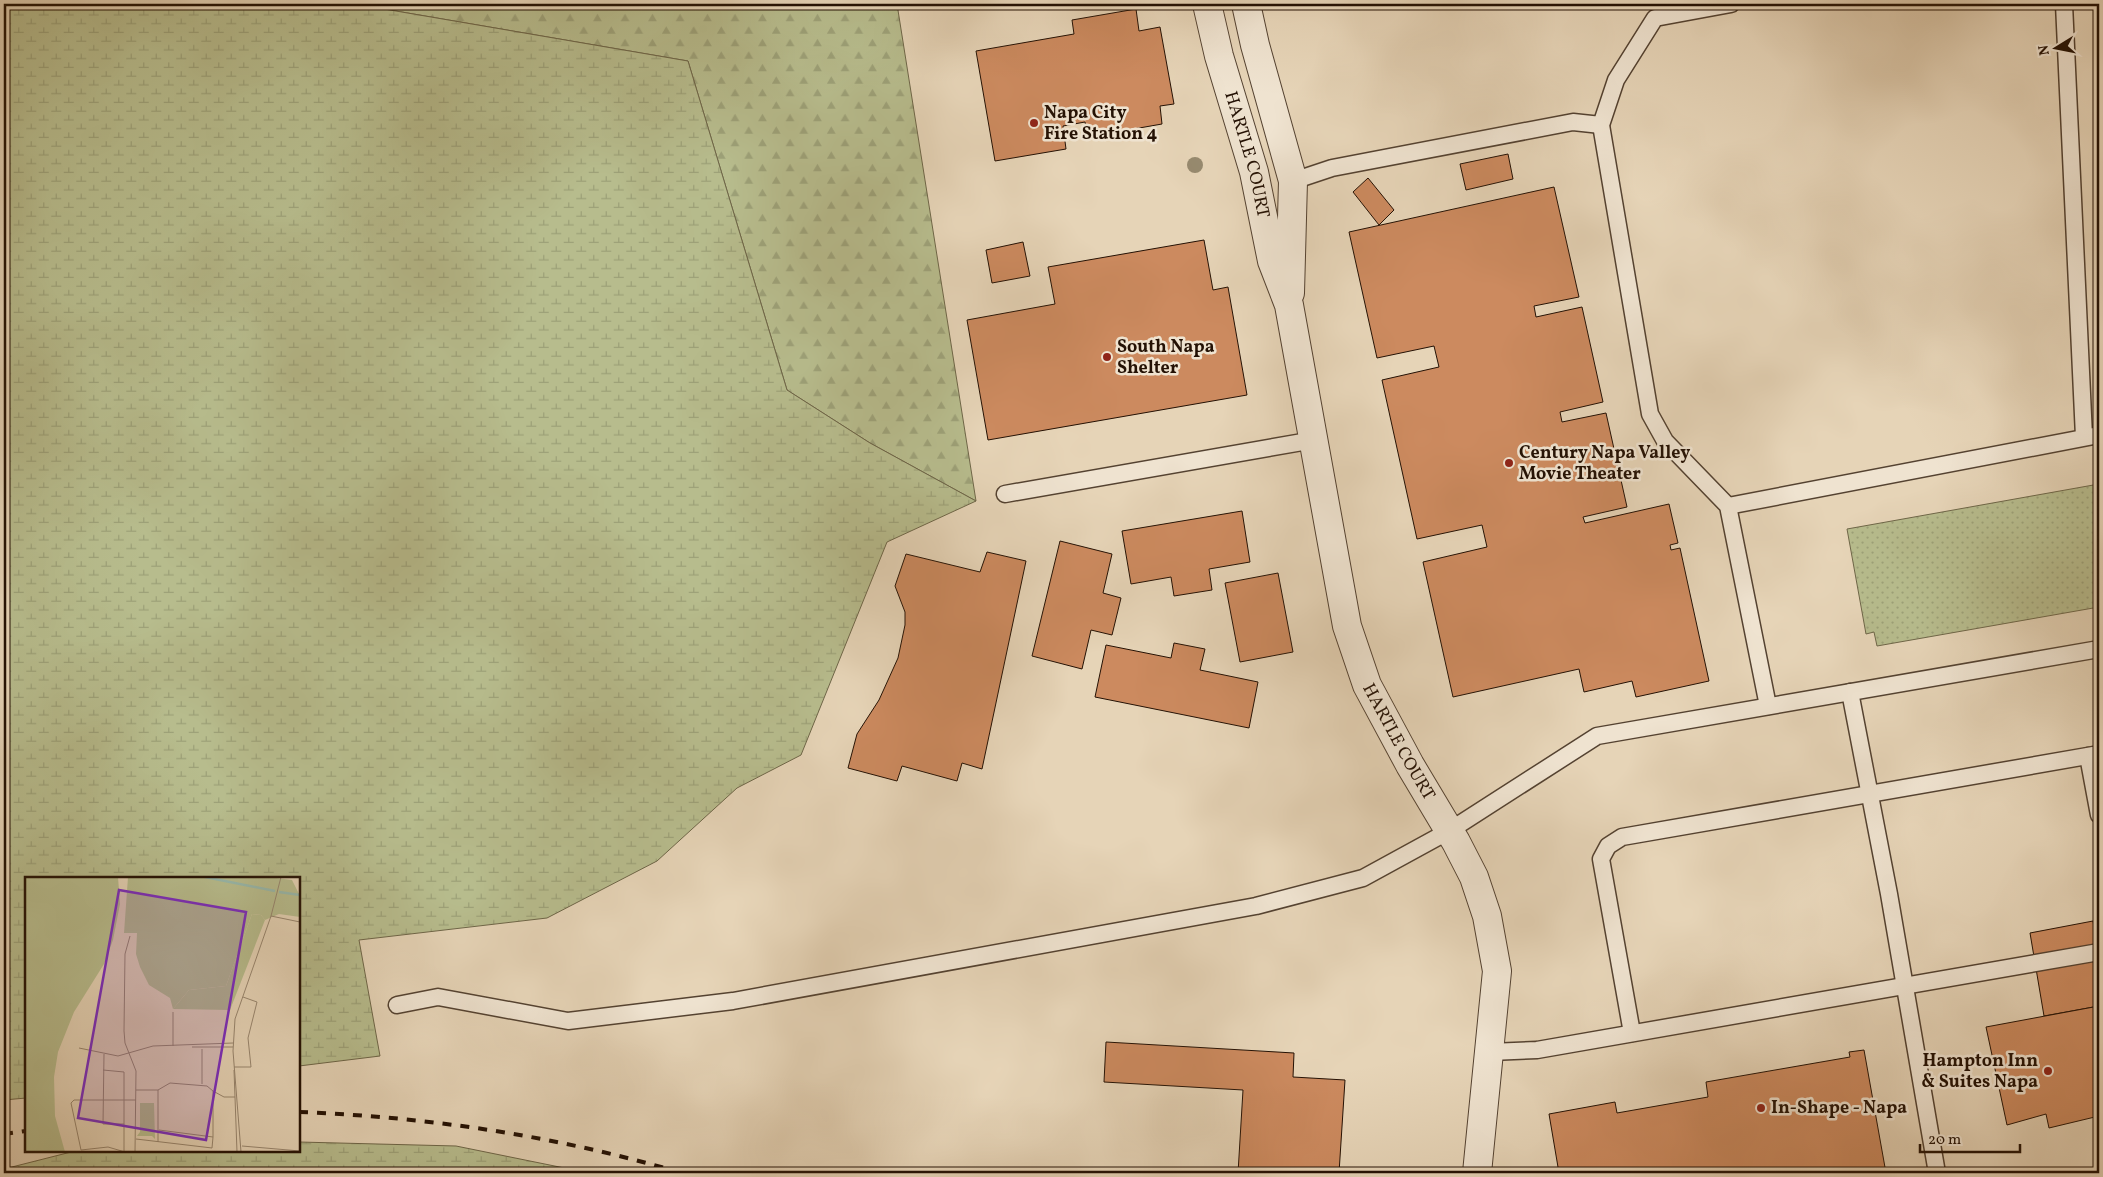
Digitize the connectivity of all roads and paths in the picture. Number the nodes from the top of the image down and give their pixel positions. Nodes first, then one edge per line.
1 (1207, 4) edge
2 (1246, 4) edge
3 (1731, 4) edge
4 (2064, 4) edge
5 (1659, 11) edge
6 (1601, 124) junction
7 (1294, 181) junction
8 (1289, 305) junction
9 (2092, 436) edge
10 (1314, 440) junction
11 (1005, 494) dead end
12 (1728, 506) junction
13 (2099, 649) edge
14 (1850, 692) junction
15 (1768, 706) junction
16 (2094, 755) edge
17 (1870, 795) junction
18 (2099, 815) edge
19 (1449, 831) junction
20 (2099, 952) edge
21 (1903, 985) junction
22 (397, 1005) dead end
23 (1632, 1033) junction
24 (1490, 1052) junction
25 (1477, 1173) edge
26 (1936, 1173) edge

1 - 8 street, HARTLE COURT
2 - 7 street, HARTLE COURT
3 - 5 lane
4 - 9 lane
5 - 6 lane
6 - 7 lane
6 - 12 lane
7 - 8 street, HARTLE COURT
8 - 10 street, HARTLE COURT
9 - 12 lane
10 - 11 lane
10 - 19 street, HARTLE COURT
12 - 15 lane
13 - 14 lane
14 - 15 lane
14 - 17 lane
15 - 19 lane
16 - 17 lane
16 - 18 lane
17 - 21 lane
17 - 23 lane
19 - 22 lane
19 - 24 street, HARTLE COURT
20 - 21 lane
21 - 23 lane
21 - 26 lane
23 - 24 lane
24 - 25 street, HARTLE COURT

